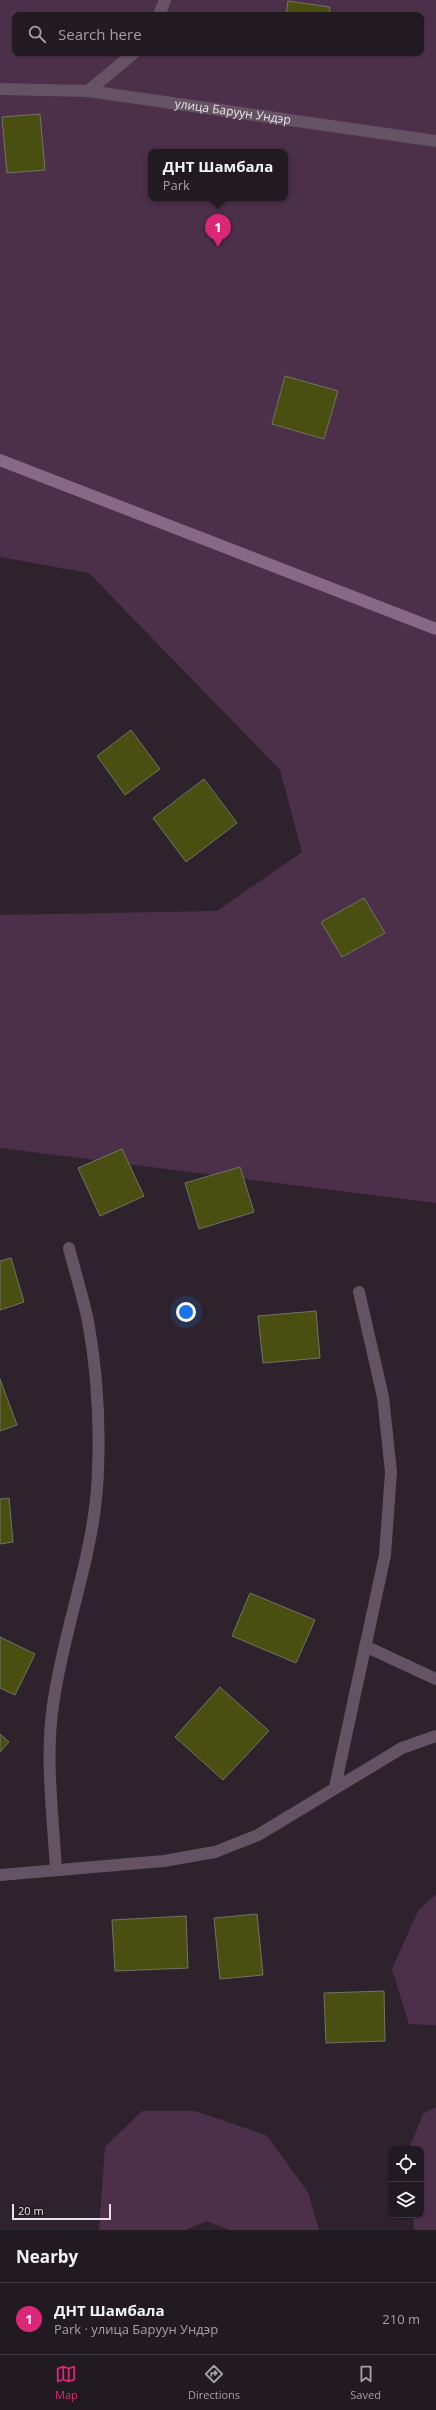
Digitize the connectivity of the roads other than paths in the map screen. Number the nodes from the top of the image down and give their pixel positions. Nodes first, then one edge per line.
1 (165, 0) edge
2 (159, 12) edge
3 (130, 56) edge
4 (0, 90) edge
5 (88, 91) junction
6 (436, 141) edge
7 (0, 460) edge
8 (436, 629) edge
9 (69, 1248) dead end
10 (359, 1292) dead end
11 (365, 1646) junction
12 (436, 1679) edge
13 (436, 1736) edge
14 (335, 1788) junction
15 (56, 1870) junction
16 (0, 1876) edge

1 - 2 street
3 - 5 street
4 - 5 street, улица Баруун Ундэр
5 - 6 street, улица Баруун Ундэр
7 - 8 street
9 - 15 street
10 - 11 street
11 - 12 street
11 - 14 street
13 - 14 street
14 - 15 street
15 - 16 street

